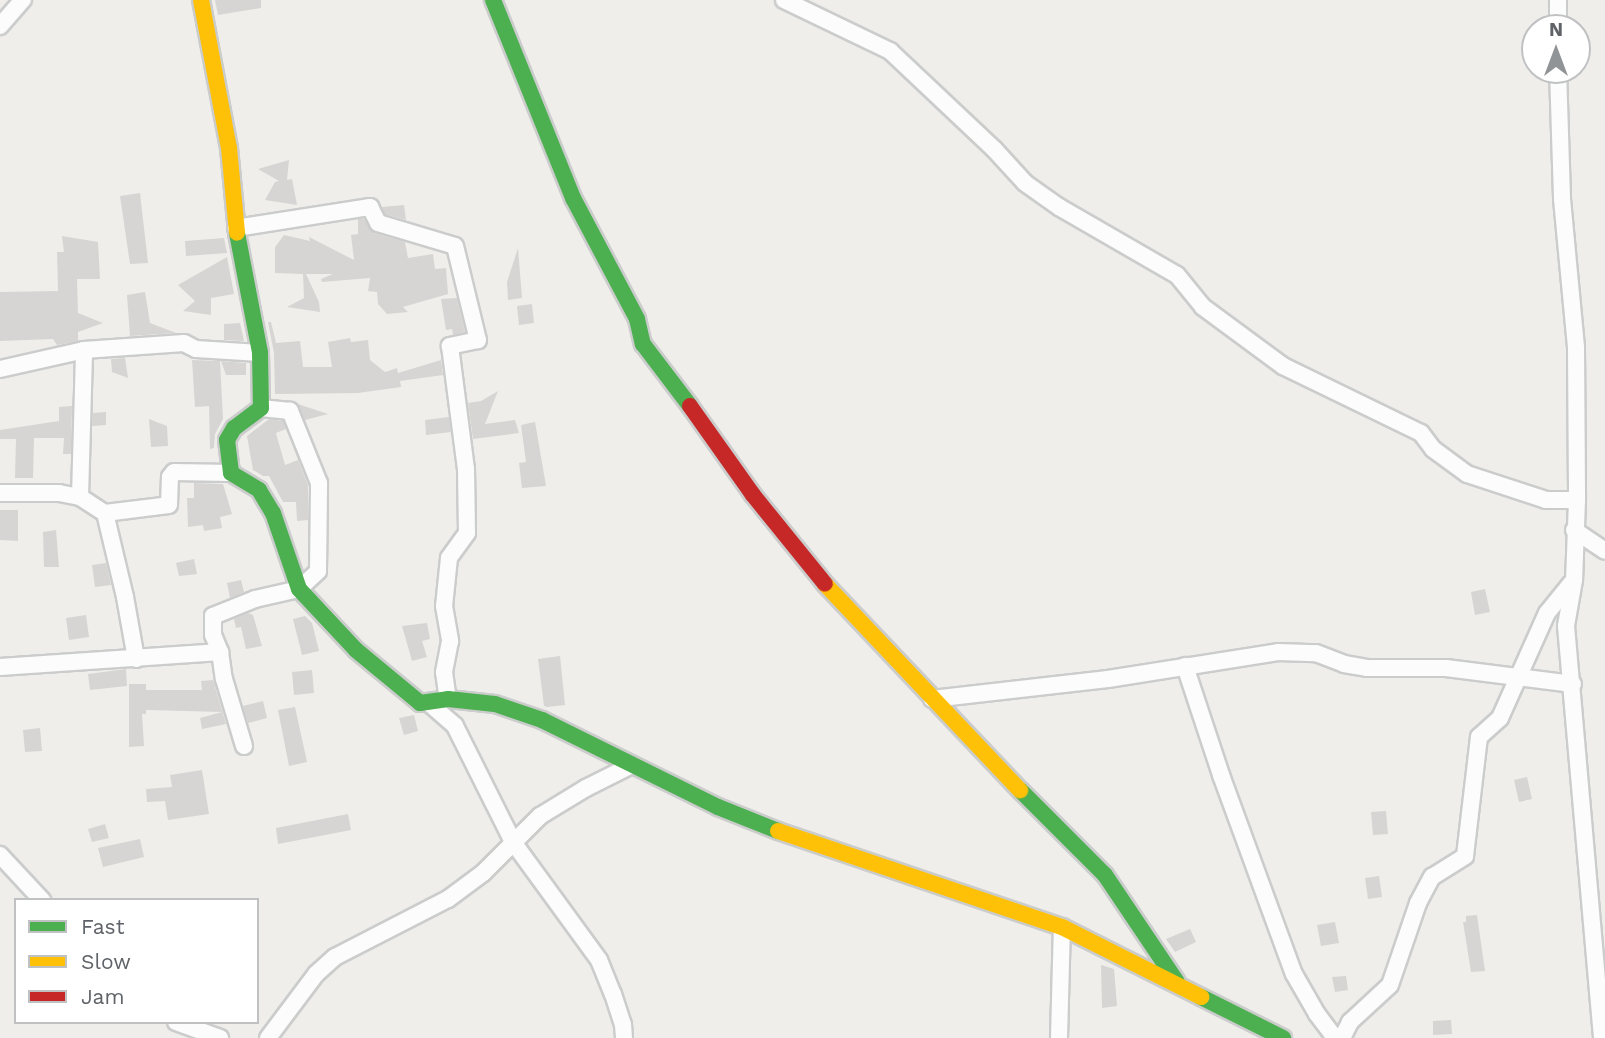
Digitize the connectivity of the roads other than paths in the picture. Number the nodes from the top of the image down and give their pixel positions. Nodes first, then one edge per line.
1 (23, 0) edge
2 (201, 0) edge
3 (493, 0) edge
4 (784, 0) edge
5 (0, 26) edge
6 (1558, 84) edge
7 (236, 228) junction
8 (84, 350) junction
9 (260, 353) junction
10 (0, 369) edge
11 (261, 408) junction
12 (231, 472) junction
13 (0, 493) edge
14 (80, 497) junction
15 (1577, 500) junction
16 (105, 513) junction
17 (1574, 530) junction
18 (1605, 551) edge
19 (1574, 580) junction
20 (299, 589) junction
21 (219, 652) junction
22 (136, 659) junction
23 (1185, 666) junction
24 (0, 667) edge
25 (1518, 679) junction
26 (1573, 684) junction
27 (448, 699) junction
28 (932, 699) junction
29 (430, 704) junction
30 (244, 746) dead end
31 (632, 765) junction
32 (513, 842) junction
33 (0, 855) edge
34 (40, 898) edge
35 (1062, 927) junction
36 (1177, 983) junction
37 (182, 1024) edge
38 (628, 1035) edge
39 (220, 1038) edge
40 (268, 1038) edge
41 (1059, 1038) edge
42 (1283, 1038) edge
43 (1335, 1038) edge
44 (1342, 1038) edge
45 (1602, 1038) edge

1 - 5 street
2 - 7 street
3 - 28 street
4 - 15 street
6 - 15 street
7 - 9 street
7 - 27 street
8 - 9 street
8 - 10 street
8 - 14 street
9 - 11 street
11 - 12 street
11 - 20 street
12 - 16 street
12 - 20 street
13 - 14 street
14 - 16 street
15 - 17 street
16 - 22 street
17 - 18 street
17 - 19 street
19 - 25 street
19 - 26 street
20 - 21 street
20 - 29 street
21 - 22 street
21 - 30 street
22 - 24 street
23 - 25 street
23 - 28 street
23 - 43 street
25 - 26 street
25 - 44 street
26 - 45 street
27 - 29 street
27 - 31 street
28 - 36 street
29 - 32 street
31 - 32 street
31 - 35 street
32 - 38 street
32 - 40 street
33 - 34 street
35 - 36 street
35 - 41 street
36 - 42 street
37 - 39 street

